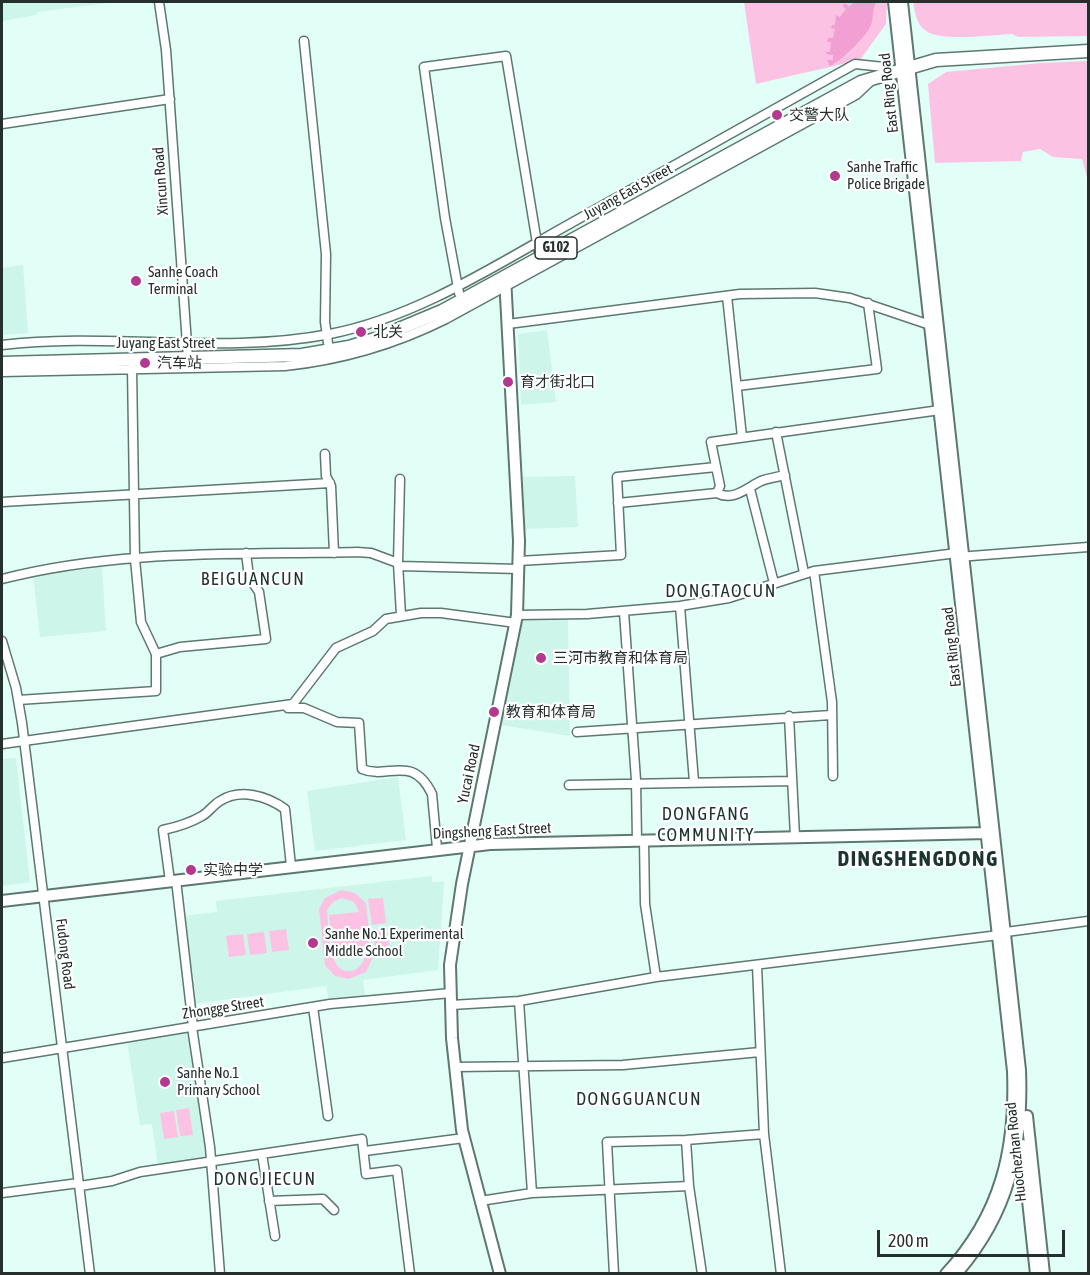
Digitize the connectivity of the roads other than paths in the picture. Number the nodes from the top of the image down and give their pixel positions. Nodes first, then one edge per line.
1 (159, 2) edge
2 (894, 2) edge
3 (902, 2) edge
4 (304, 41) dead end
5 (1089, 44) edge
6 (1089, 51) edge
7 (905, 64) junction
8 (170, 99) junction
9 (2, 124) edge
10 (538, 246) junction
11 (505, 282) junction
12 (458, 289) junction
13 (727, 296) junction
14 (868, 303) junction
15 (508, 324) junction
16 (930, 325) junction
17 (327, 339) junction
18 (2, 345) edge
19 (188, 350) junction
20 (2, 356) edge
21 (2, 363) edge
22 (132, 368) junction
23 (2, 372) edge
24 (736, 386) junction
25 (940, 410) junction
26 (776, 432) junction
27 (742, 437) junction
28 (325, 454) dead end
29 (716, 467) junction
30 (785, 475) junction
31 (400, 478) dead end
32 (330, 483) junction
33 (750, 489) junction
34 (133, 493) junction
35 (717, 493) junction
36 (2, 502) edge
37 (618, 503) junction
38 (1089, 547) edge
39 (246, 553) junction
40 (334, 553) junction
41 (960, 555) junction
42 (135, 560) junction
43 (398, 564) junction
44 (519, 565) junction
45 (809, 572) junction
46 (2, 579) edge
47 (774, 583) junction
48 (680, 606) junction
49 (624, 612) junction
50 (401, 615) junction
51 (516, 619) junction
52 (2, 641) edge
53 (156, 654) junction
54 (2, 678) edge
55 (13, 678) junction
56 (18, 700) junction
57 (285, 706) junction
58 (831, 715) junction
59 (789, 716) junction
60 (690, 723) junction
61 (632, 728) junction
62 (577, 732) dead end
63 (25, 742) junction
64 (2, 744) edge
65 (833, 776) dead end
66 (792, 780) junction
67 (694, 782) junction
68 (636, 783) junction
69 (569, 785) dead end
70 (988, 833) junction
71 (795, 837) junction
72 (640, 841) junction
73 (470, 845) junction
74 (437, 848) junction
75 (291, 866) junction
76 (173, 880) junction
77 (44, 896) junction
78 (2, 901) edge
79 (1089, 921) edge
80 (1003, 934) junction
81 (757, 965) junction
82 (656, 977) junction
83 (451, 993) junction
84 (519, 1001) junction
85 (451, 1005) junction
86 (313, 1007) junction
87 (192, 1027) junction
88 (1013, 1028) junction
89 (63, 1047) junction
90 (760, 1052) junction
91 (2, 1058) edge
92 (525, 1066) junction
93 (455, 1068) junction
94 (328, 1116) dead end
95 (1020, 1130) junction
96 (764, 1134) junction
97 (464, 1138) junction
98 (686, 1140) junction
99 (365, 1151) junction
100 (262, 1154) junction
101 (211, 1161) junction
102 (79, 1185) junction
103 (689, 1186) junction
104 (609, 1190) junction
105 (2, 1193) edge
106 (532, 1193) junction
107 (269, 1201) junction
108 (480, 1201) junction
109 (334, 1210) dead end
110 (275, 1236) dead end
111 (90, 1274) edge
112 (220, 1274) edge
113 (410, 1274) edge
114 (500, 1274) edge
115 (614, 1274) edge
116 (702, 1274) edge
117 (781, 1274) edge
118 (946, 1274) edge
119 (956, 1274) edge
120 (1036, 1274) edge
121 (1044, 1274) edge

1 - 8 street, Xincun Road
2 - 7 main road, East Ring Road
3 - 7 main road, East Ring Road
4 - 17 street
5 - 7 highway, Juyang East Street / G102
6 - 7 highway, Juyang East Street / G102
7 - 10 highway, Juyang East Street / G102
7 - 11 highway, Juyang East Street / G102
7 - 16 main road, East Ring Road
7 - 41 main road, East Ring Road
8 - 9 street
8 - 19 street, Xincun Road
10 - 12 highway, Juyang East Street / G102
10 - 12 street
11 - 15 main road, Yucai Road
11 - 19 highway, Juyang East Street / G102
11 - 22 street
12 - 17 highway, Juyang East Street / G102
13 - 14 street
13 - 15 street
13 - 24 street
14 - 16 street
14 - 24 street
15 - 44 main road, Yucai Road
16 - 25 main road, East Ring Road
17 - 19 highway, Juyang East Street / G102
18 - 19 street
19 - 20 highway, Juyang East Street / G102
19 - 21 highway, Juyang East Street / G102
22 - 23 street
22 - 34 street
24 - 27 street
25 - 26 street
25 - 41 main road, East Ring Road
26 - 27 street
26 - 30 street
27 - 29 street
28 - 32 street
29 - 35 street
29 - 37 street
30 - 33 street
30 - 45 street
31 - 43 street
32 - 34 street
32 - 40 street
33 - 35 street
33 - 47 street
34 - 36 street
34 - 42 street
35 - 37 street
37 - 44 street
38 - 41 street
39 - 40 street
39 - 42 street
39 - 53 street
40 - 43 street
41 - 45 street
41 - 70 main road, East Ring Road
41 - 80 main road, East Ring Road
42 - 46 street
42 - 53 street
43 - 44 street
43 - 50 street
44 - 51 main road, Yucai Road
45 - 47 street
45 - 58 street
47 - 48 street
48 - 49 street
48 - 60 street
49 - 51 street
49 - 61 street
50 - 51 street
50 - 57 street
51 - 73 main road, Yucai Road
52 - 55 street, Fudong Road
53 - 56 street
54 - 55 street
55 - 56 street, Fudong Road
56 - 63 street, Fudong Road
57 - 63 street
57 - 74 street
58 - 59 street
58 - 65 street
59 - 60 street
59 - 66 street
60 - 61 street
60 - 67 street
61 - 62 street
61 - 68 street
63 - 64 street
63 - 77 street, Fudong Road
66 - 67 street
66 - 71 street
67 - 68 street
68 - 69 street
68 - 72 street
70 - 71 main road, Dingsheng East Street
70 - 80 main road, East Ring Road
71 - 72 main road, Dingsheng East Street
72 - 73 main road, Dingsheng East Street
72 - 82 street
73 - 74 main road, Dingsheng East Street
73 - 83 main road, Yucai Road
74 - 75 main road, Dingsheng East Street
75 - 76 main road, Dingsheng East Street
75 - 76 street
76 - 77 main road, Dingsheng East Street
76 - 87 street
77 - 78 main road, Dingsheng East Street
77 - 89 street, Fudong Road
79 - 80 street
80 - 81 street
80 - 88 main road, East Ring Road
81 - 82 street
81 - 90 street
82 - 84 street
83 - 85 main road, Yucai Road
83 - 86 street, Zhongge Street
84 - 85 street
84 - 92 street
85 - 93 main road, Yucai Road
86 - 87 street, Zhongge Street
86 - 94 street
87 - 89 street, Zhongge Street
87 - 101 street
88 - 95 main road, Huochezhan Road
88 - 118 main road, East Ring Road
88 - 121 main road, Huochezhan Road
89 - 91 street, Zhongge Street
89 - 102 street, Fudong Road
90 - 92 street
90 - 96 street
92 - 93 street
92 - 106 street
93 - 97 main road, Yucai Road
95 - 119 main road
95 - 120 main road, Huochezhan Road
96 - 98 street
96 - 117 street
97 - 99 street
97 - 108 main road, Yucai Road
98 - 103 street
98 - 104 street
99 - 100 street
99 - 113 street
100 - 101 street
100 - 107 street
101 - 102 street
101 - 112 street
102 - 105 street
102 - 111 street, Fudong Road
103 - 104 street
103 - 116 street
104 - 106 street
104 - 115 street
106 - 108 street
107 - 109 street
107 - 110 street
108 - 114 main road, Yucai Road

